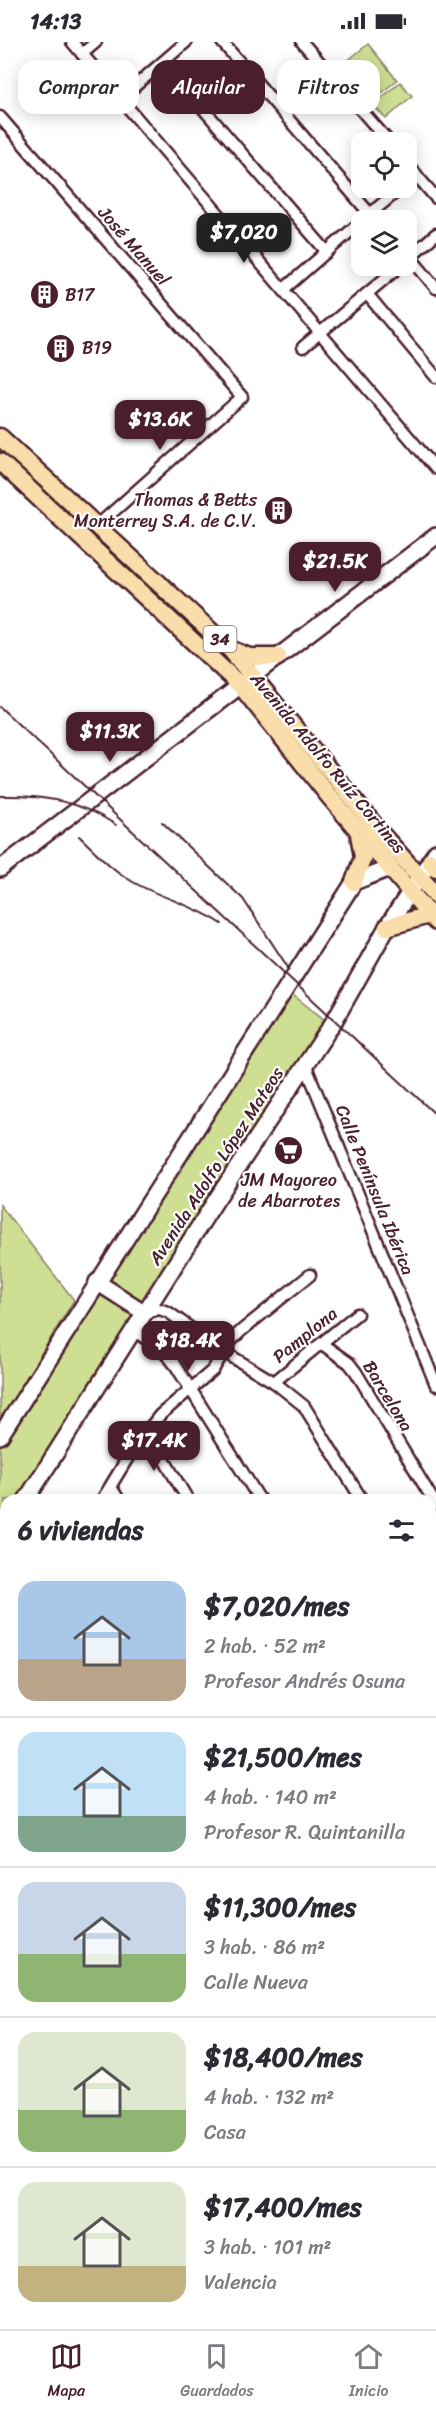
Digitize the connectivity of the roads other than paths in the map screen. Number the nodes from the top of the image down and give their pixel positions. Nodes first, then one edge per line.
1 (72, 42) edge
2 (96, 42) edge
3 (186, 42) edge
4 (222, 42) edge
5 (302, 42) edge
6 (82, 54) junction
7 (87, 60) edge
8 (165, 60) edge
9 (151, 72) edge
10 (139, 83) edge
11 (133, 114) edge
12 (208, 114) edge
13 (0, 117) edge
14 (380, 132) edge
15 (417, 175) edge
16 (389, 198) edge
17 (436, 198) edge
18 (358, 210) edge
19 (374, 210) edge
20 (351, 230) edge
21 (436, 234) edge
22 (417, 250) edge
23 (327, 252) junction
24 (417, 268) edge
25 (388, 276) edge
26 (436, 288) edge
27 (284, 289) junction
28 (367, 294) junction
29 (321, 332) junction
30 (303, 347) dead end
31 (436, 378) edge
32 (0, 437) edge
33 (0, 462) edge
34 (436, 469) edge
35 (98, 526) junction
36 (436, 536) edge
37 (230, 649) junction
38 (278, 657) junction
39 (255, 676) junction
40 (241, 686) junction
41 (358, 830) junction
42 (390, 868) junction
43 (428, 868) edge
44 (0, 869) edge
45 (354, 882) junction
46 (411, 894) junction
47 (436, 895) edge
48 (432, 918) edge
49 (387, 927) junction
50 (305, 1064) junction
51 (310, 1275) dead end
52 (97, 1282) junction
53 (145, 1312) junction
54 (357, 1314) dead end
55 (134, 1330) junction
56 (322, 1344) junction
57 (224, 1352) junction
58 (431, 1366) edge
59 (274, 1382) junction
60 (436, 1385) edge
61 (190, 1388) junction
62 (146, 1429) junction
63 (0, 1436) edge
64 (111, 1486) junction
65 (30, 1494) edge
66 (106, 1494) edge
67 (116, 1494) edge
68 (184, 1494) edge
69 (256, 1494) edge
70 (358, 1494) edge
71 (429, 1494) edge

1 - 6 street
2 - 6 street
3 - 8 street
4 - 18 street
5 - 14 street
6 - 7 street
9 - 10 street
11 - 27 street
12 - 23 street
13 - 35 street, José Manuel
15 - 17 street
16 - 19 street
20 - 23 street
21 - 22 street
23 - 27 street
24 - 26 street
25 - 28 street
27 - 29 street
28 - 29 street
28 - 31 street
29 - 30 street
29 - 34 street
32 - 35 main road, Avenida Adolfo Ruíz Cortines / 34
33 - 40 main road, Avenida Adolfo Ruíz Cortines / 34
35 - 37 main road, Avenida Adolfo Ruíz Cortines / 34
36 - 38 main road
37 - 38 main road
37 - 39 main road, Avenida Adolfo Ruíz Cortines / 34
38 - 39 main road
39 - 40 main road
39 - 43 main road, Avenida Adolfo Ruíz Cortines / 34
40 - 41 main road, Avenida Adolfo Ruíz Cortines / 34
40 - 44 main road
41 - 42 main road, Avenida Adolfo Ruíz Cortines / 34
41 - 45 main road
42 - 43 main road
42 - 45 main road
42 - 46 main road, Avenida Adolfo Ruíz Cortines / 34
43 - 46 main road, Avenida Adolfo López Mateos
43 - 47 main road, Avenida Adolfo Ruíz Cortines / 34
45 - 52 main road, Avenida Adolfo López Mateos
46 - 48 main road, Avenida Adolfo Ruíz Cortines / 34
46 - 49 main road, Avenida Adolfo López Mateos
48 - 49 main road
49 - 50 main road, Avenida Adolfo López Mateos
50 - 53 main road, Avenida Adolfo López Mateos
50 - 58 street, Calle Península Ibérica
51 - 57 street
52 - 53 main road
52 - 63 main road, Avenida Adolfo López Mateos
53 - 55 main road, Avenida Adolfo López Mateos
53 - 57 street
54 - 56 street, Pamplona
55 - 61 street
55 - 65 main road, Avenida Adolfo López Mateos
56 - 59 street, Pamplona
56 - 71 street, Barcelona
57 - 59 street
57 - 61 street
58 - 60 street, Calle Península Ibérica
59 - 70 street
61 - 62 street
61 - 69 street
62 - 64 street
62 - 68 street
64 - 66 street
64 - 67 street

